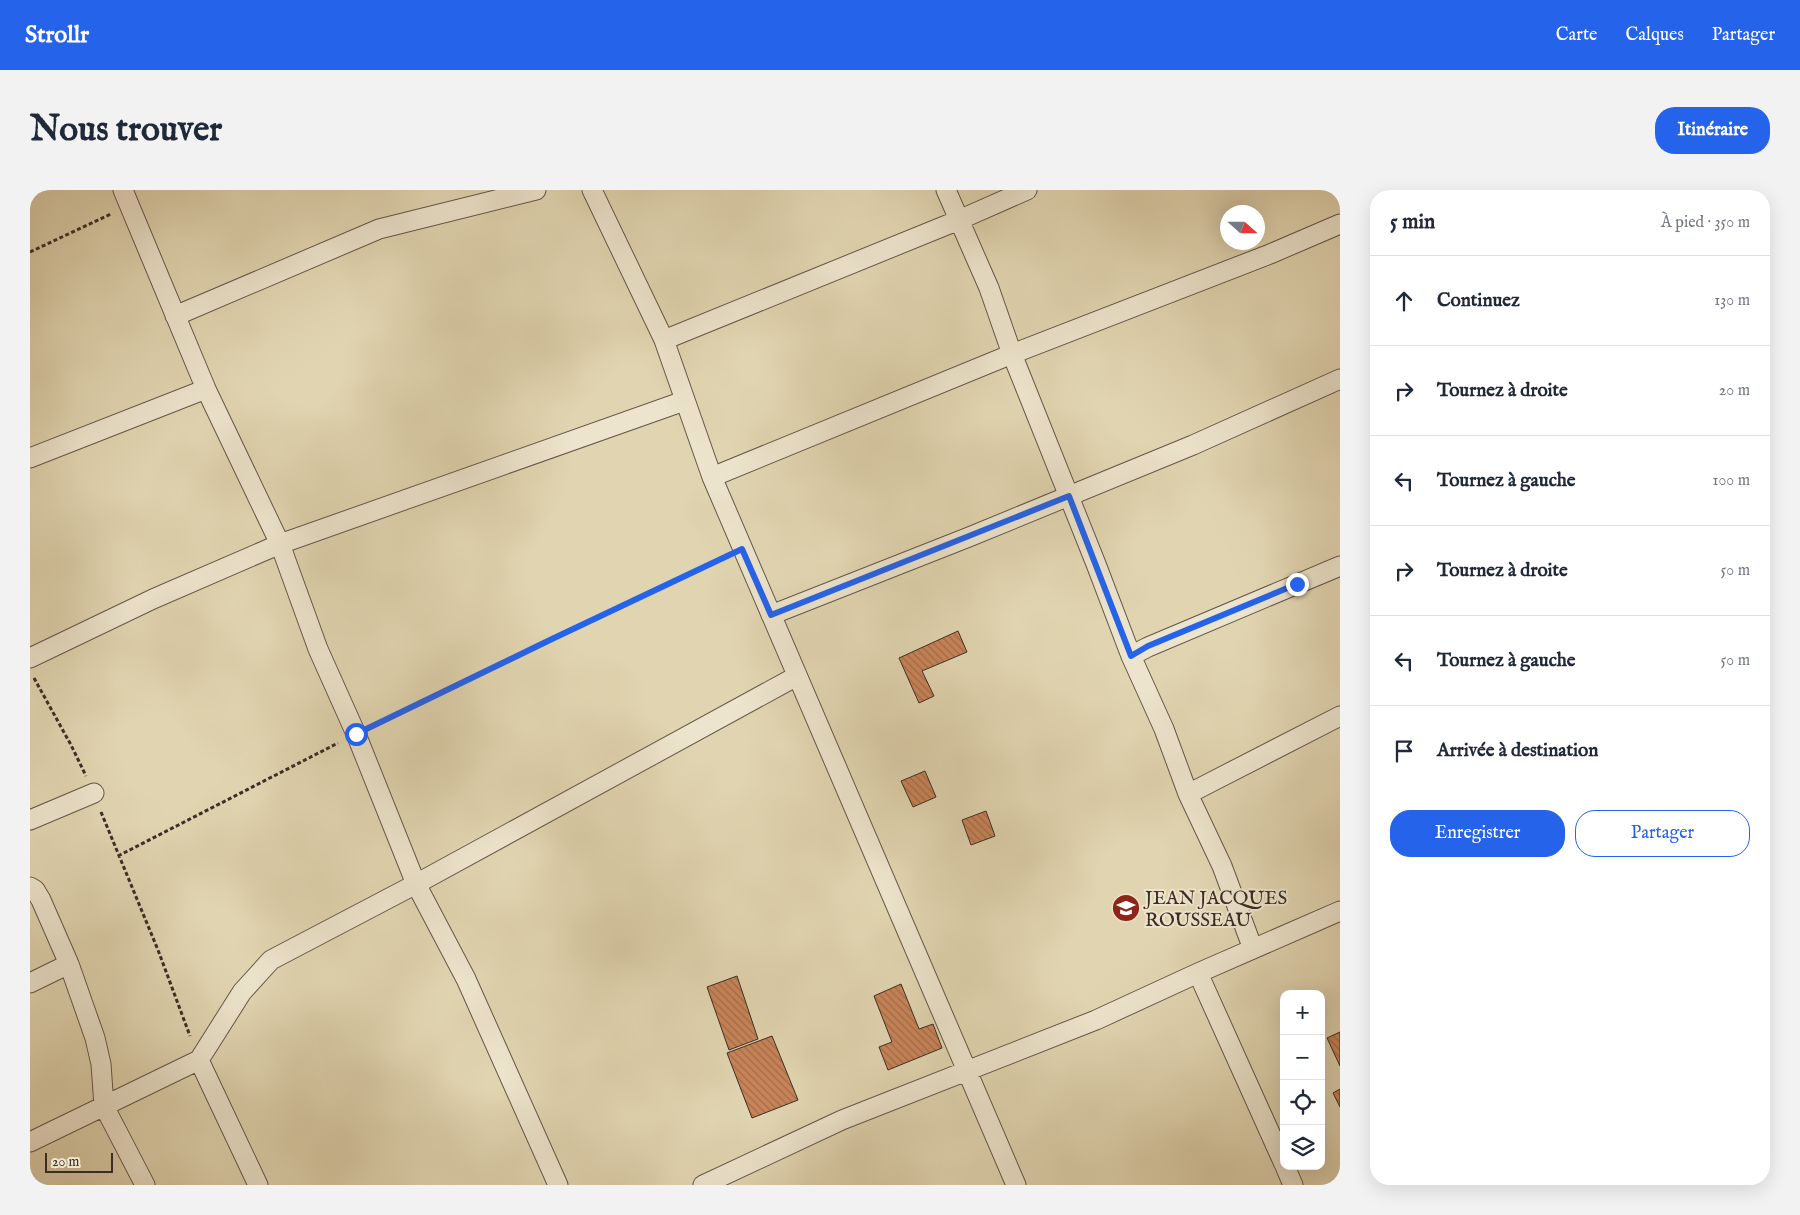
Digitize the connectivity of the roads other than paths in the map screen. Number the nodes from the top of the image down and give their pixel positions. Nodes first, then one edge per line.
1 (536, 190) edge
2 (592, 190) edge
3 (946, 190) edge
4 (1026, 190) edge
5 (127, 198) edge
6 (959, 220) junction
7 (1340, 224) edge
8 (175, 316) junction
9 (664, 340) junction
10 (1012, 354) junction
11 (1340, 379) edge
12 (206, 389) junction
13 (684, 400) junction
14 (30, 458) edge
15 (712, 477) junction
16 (1069, 496) junction
17 (280, 544) junction
18 (1340, 566) edge
19 (771, 615) junction
20 (1131, 656) junction
21 (30, 658) edge
22 (797, 676) junction
23 (1340, 716) edge
24 (94, 793) road end
25 (1188, 794) junction
26 (30, 820) edge
27 (416, 884) junction
28 (30, 887) edge
29 (1340, 911) edge
30 (1253, 949) junction
31 (69, 964) junction
32 (1198, 973) junction
33 (30, 983) edge
34 (199, 1060) junction
35 (967, 1071) junction
36 (104, 1106) junction
37 (30, 1142) edge
38 (1280, 1156) edge
39 (1286, 1170) edge
40 (145, 1185) edge
41 (258, 1185) edge
42 (558, 1185) edge
43 (704, 1185) edge
44 (1016, 1185) edge
45 (1293, 1185) edge

1 - 8 street
2 - 9 street
3 - 6 street
4 - 6 street
5 - 8 street
6 - 9 street
6 - 10 street
7 - 10 street
8 - 12 street
9 - 13 street
10 - 15 street
10 - 16 street
11 - 16 street
12 - 14 street
12 - 17 street
13 - 15 street
13 - 17 street
15 - 19 street
16 - 19 street
16 - 20 street
17 - 21 street
17 - 27 street
18 - 20 street
19 - 22 street
20 - 25 street
22 - 27 street
22 - 35 street
23 - 25 street
24 - 26 street
25 - 30 street
27 - 34 street
27 - 42 street
28 - 31 street
29 - 30 street
30 - 32 street
31 - 33 street
31 - 36 street
32 - 35 street
32 - 38 street
34 - 36 street
34 - 41 street
35 - 43 street
35 - 44 street
36 - 37 street
36 - 40 street
39 - 45 street

